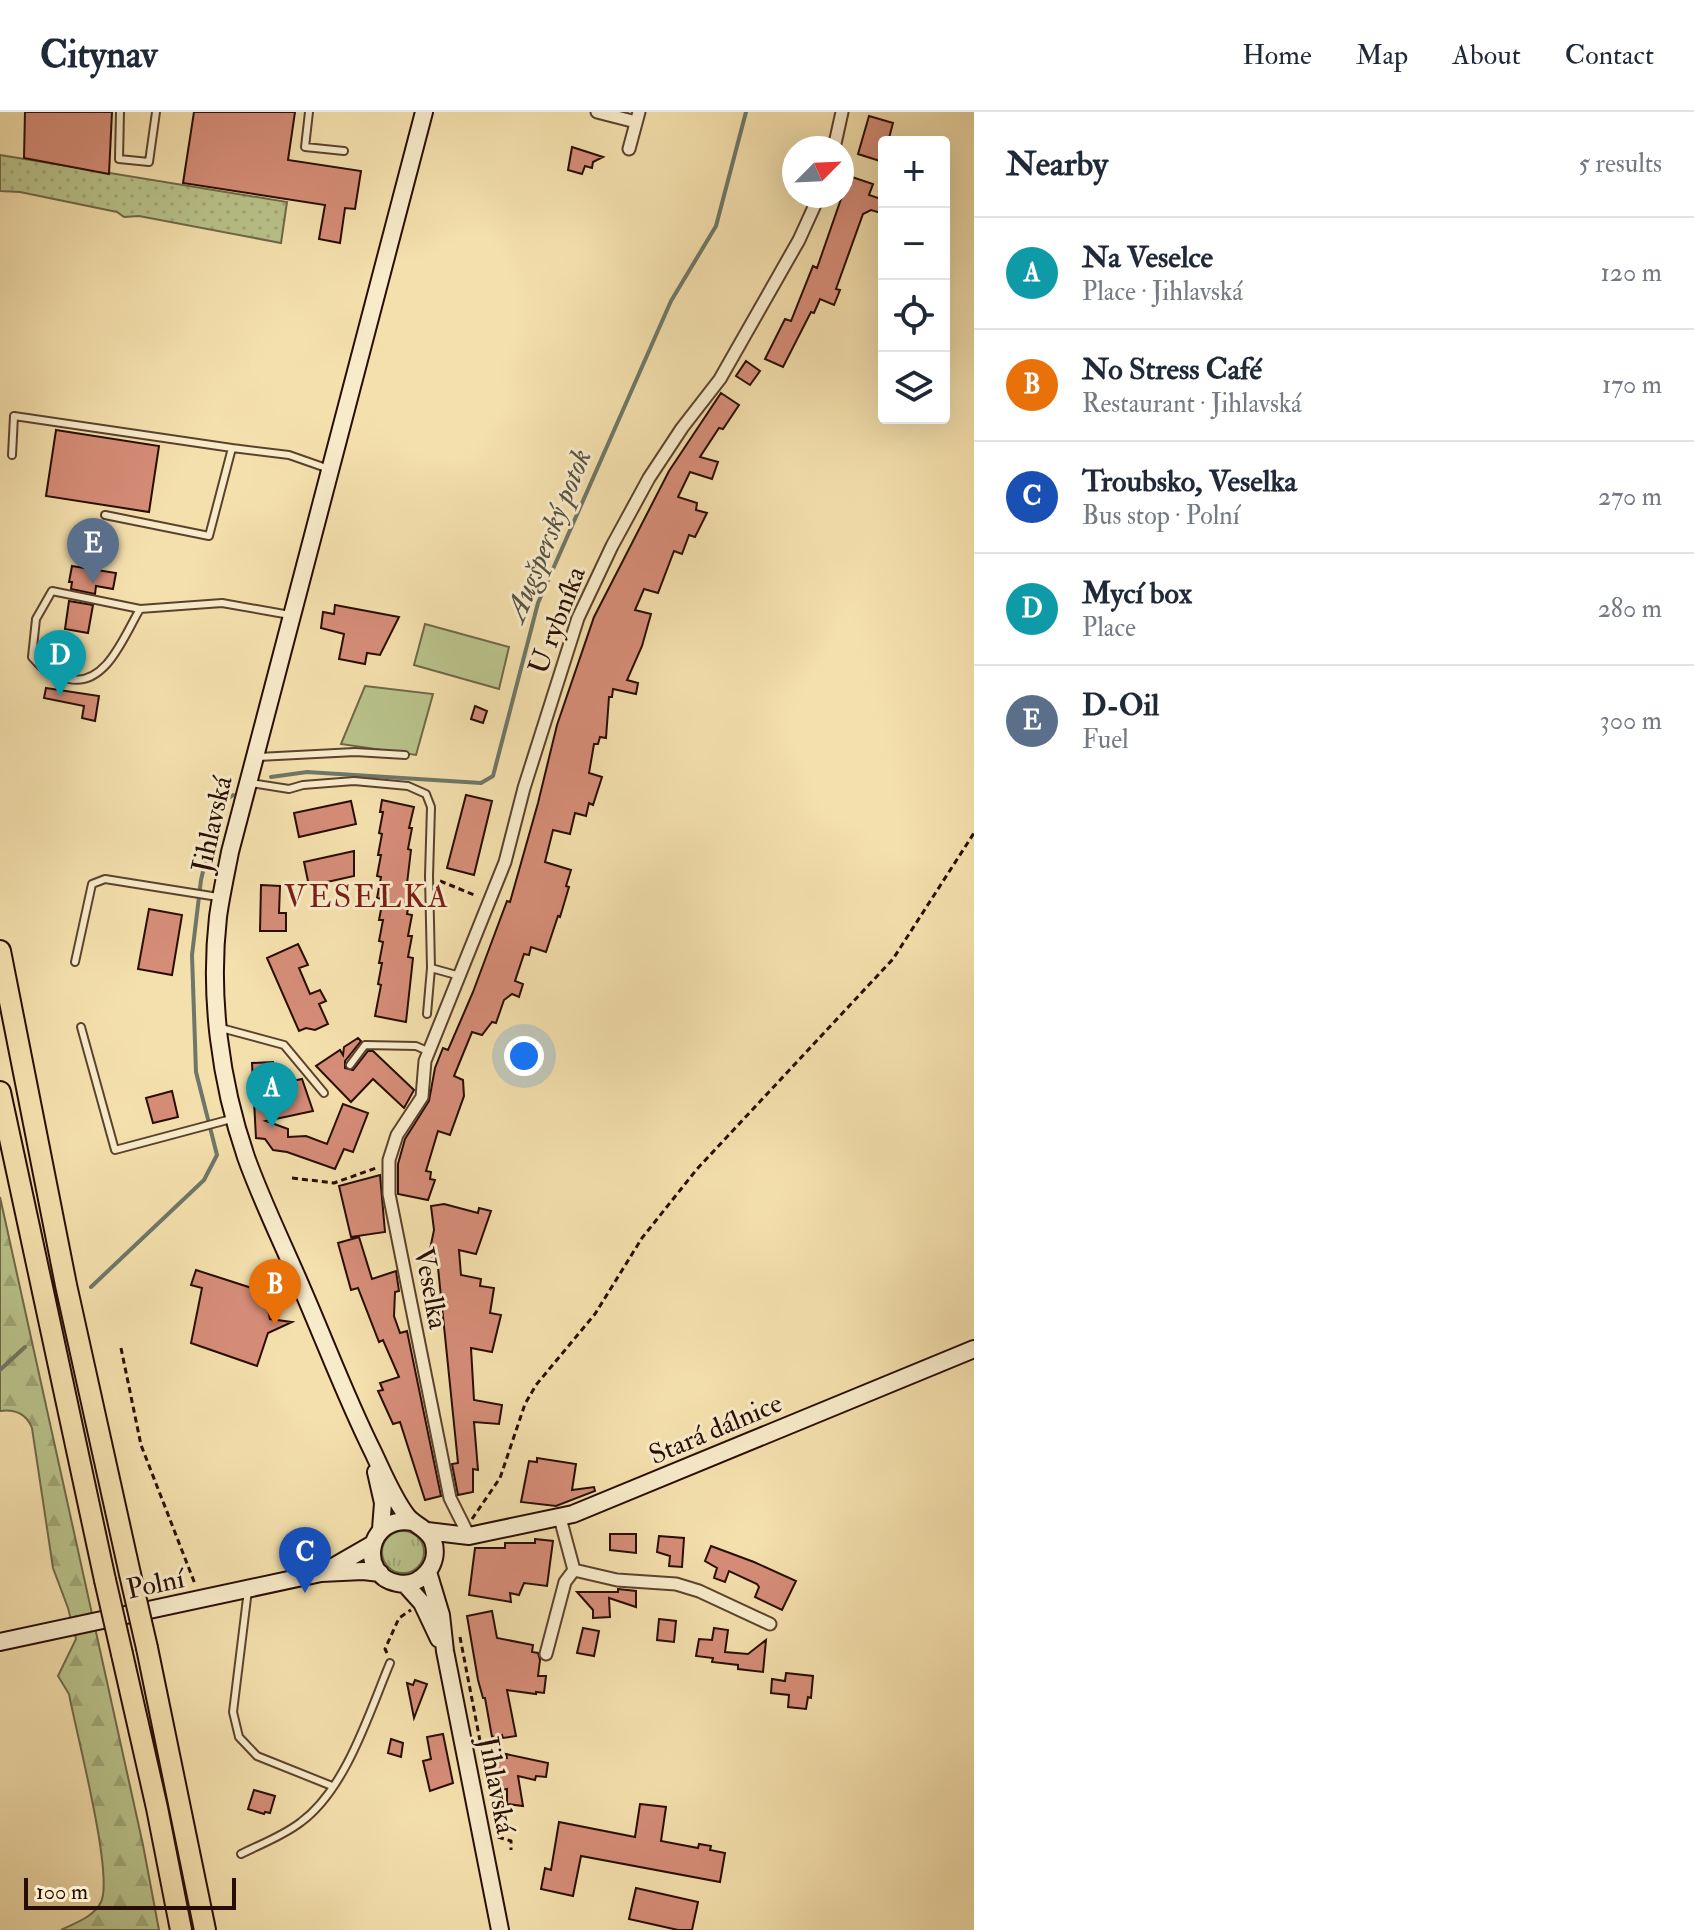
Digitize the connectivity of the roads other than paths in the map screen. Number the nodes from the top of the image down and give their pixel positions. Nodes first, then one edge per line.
1 (120, 112) edge
2 (156, 112) edge
3 (309, 112) edge
4 (424, 112) edge
5 (597, 112) edge
6 (842, 112) edge
7 (638, 117) edge
8 (837, 136) edge
9 (629, 149) dead end
10 (344, 151) dead end
11 (814, 208) edge
12 (232, 448) junction
13 (12, 455) dead end
14 (329, 469) junction
15 (105, 515) dead end
16 (140, 609) junction
17 (290, 615) junction
18 (405, 755) dead end
19 (254, 758) junction
20 (248, 782) junction
21 (213, 896) junction
22 (0, 951) edge
23 (75, 962) dead end
24 (431, 968) junction
25 (460, 976) junction
26 (427, 1014) dead end
27 (81, 1027) dead end
28 (219, 1028) junction
29 (430, 1052) junction
30 (350, 1065) dead end
31 (0, 1092) edge
32 (324, 1093) dead end
33 (235, 1118) junction
34 (974, 1349) edge
35 (372, 1451) junction
36 (560, 1518) junction
37 (420, 1527) junction
38 (469, 1536) junction
39 (377, 1537) junction
40 (431, 1565) junction
41 (574, 1570) junction
42 (321, 1573) junction
43 (380, 1573) junction
44 (405, 1584) junction
45 (248, 1590) junction
46 (770, 1624) dead end
47 (0, 1642) edge
48 (445, 1651) junction
49 (546, 1654) dead end
50 (390, 1663) road end
51 (332, 1786) junction
52 (241, 1854) dead end
53 (181, 1930) edge
54 (205, 1930) edge
55 (500, 1930) edge

1 - 2 lane
3 - 10 lane
4 - 14 main road, Jihlavská
5 - 7 street
6 - 8 street
7 - 9 street
11 - 25 street, U rybníka
12 - 13 lane
12 - 14 lane
12 - 15 lane
14 - 17 main road, Jihlavská
16 - 16 lane
16 - 17 lane
17 - 19 main road, Jihlavská
18 - 19 lane
19 - 20 main road, Jihlavská
20 - 21 main road, Jihlavská
20 - 24 lane
21 - 23 lane
21 - 28 main road, Jihlavská
22 - 54 highway, bridge
24 - 25 lane
24 - 26 lane
25 - 29 street, U rybníka
27 - 33 lane
28 - 32 lane
28 - 33 main road, Jihlavská
29 - 30 lane
29 - 38 street, Veselka
31 - 53 highway, bridge
33 - 35 main road, Jihlavská
34 - 36 main road, Stará dálnice
35 - 37 main road, Jihlavská
35 - 39 main road, Jihlavská
36 - 38 main road, Stará dálnice
36 - 41 street
37 - 38 main road, Stará dálnice
37 - 39 main road
37 - 40 main road, Jihlavská
38 - 40 main road, Stará dálnice
39 - 42 main road, Polní
39 - 43 main road, Jihlavská
40 - 44 main road
40 - 48 main road, Jihlavská
41 - 46 street
41 - 49 street
42 - 43 main road, Polní
42 - 45 main road, Polní
43 - 44 main road
44 - 48 main road, Jihlavská
45 - 47 main road, Polní
45 - 51 lane
48 - 55 main road, Jihlavská
50 - 51 lane
51 - 52 lane

